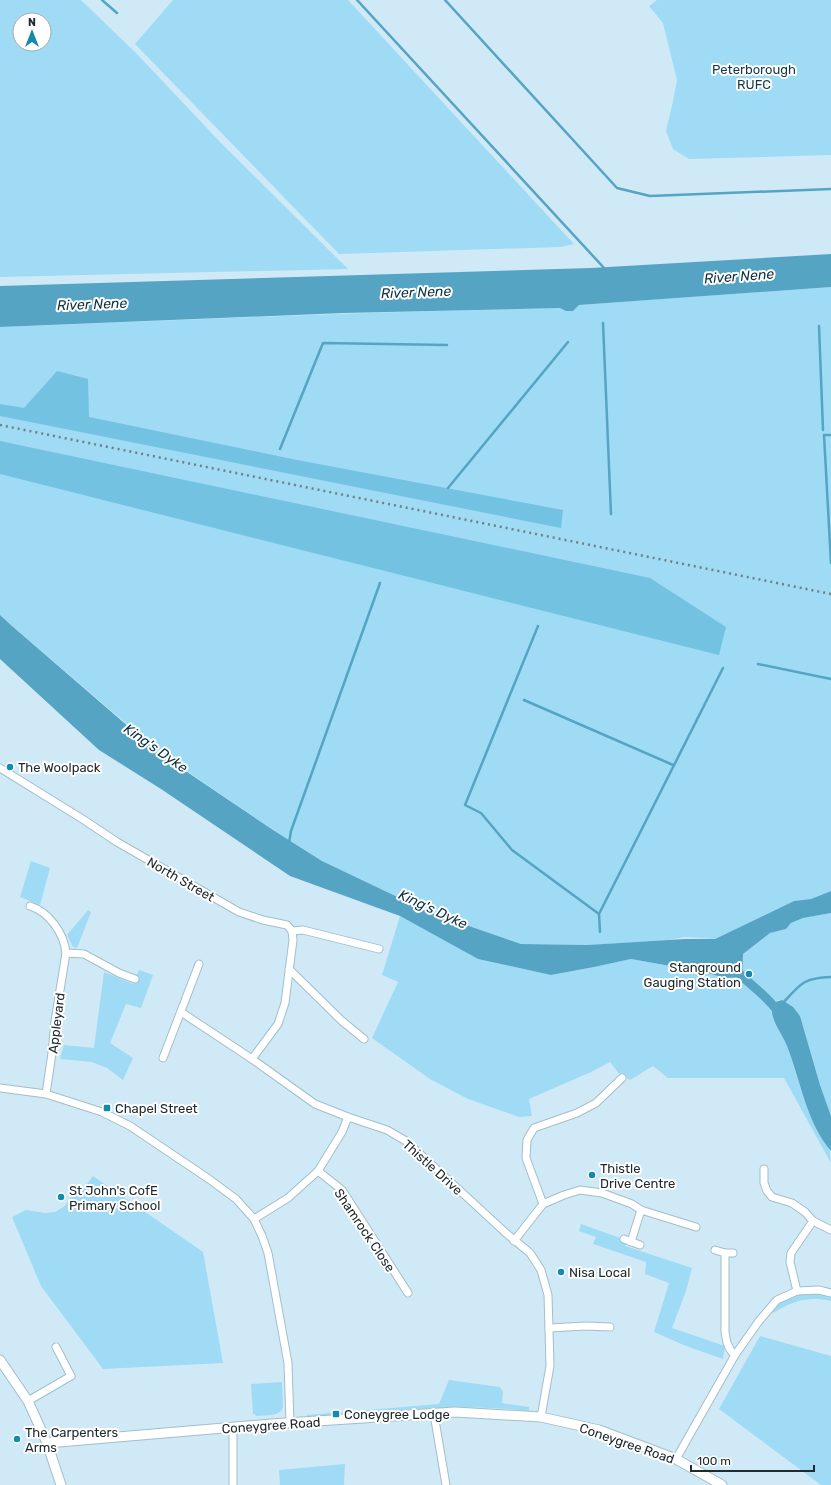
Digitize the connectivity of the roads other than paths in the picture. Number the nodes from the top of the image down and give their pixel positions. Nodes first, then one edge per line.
1 (0, 768) edge
2 (30, 906) dead end
3 (292, 931) junction
4 (379, 949) dead end
5 (66, 953) junction
6 (199, 964) dead end
7 (289, 969) junction
8 (134, 980) dead end
9 (181, 1012) junction
10 (364, 1039) dead end
11 (163, 1058) dead end
12 (252, 1059) junction
13 (622, 1078) dead end
14 (0, 1088) edge
15 (46, 1094) junction
16 (348, 1118) junction
17 (764, 1169) dead end
18 (318, 1171) junction
19 (543, 1204) junction
20 (641, 1210) junction
21 (254, 1219) junction
22 (814, 1221) junction
23 (696, 1227) dead end
24 (831, 1230) edge
25 (624, 1239) dead end
26 (514, 1241) junction
27 (631, 1242) junction
28 (640, 1245) dead end
29 (715, 1250) dead end
30 (725, 1253) junction
31 (733, 1253) dead end
32 (797, 1291) junction
33 (408, 1293) dead end
34 (831, 1293) edge
35 (610, 1327) dead end
36 (549, 1328) junction
37 (56, 1347) dead end
38 (735, 1355) junction
39 (0, 1360) edge
40 (28, 1401) junction
41 (434, 1414) junction
42 (541, 1417) junction
43 (290, 1423) junction
44 (233, 1427) junction
45 (47, 1443) junction
46 (676, 1459) junction
47 (61, 1485) edge
48 (233, 1485) edge
49 (446, 1485) edge
50 (722, 1485) edge

1 - 3 street, North Street
2 - 5 street, Appleyard
3 - 4 street, North Street
3 - 7 street
5 - 8 street
5 - 15 street, Appleyard
6 - 9 street
7 - 10 street
7 - 12 street
9 - 11 street
9 - 12 street, Thistle Drive
12 - 16 street, Thistle Drive
13 - 19 street
14 - 15 street
15 - 21 street
16 - 18 street
16 - 26 street, Thistle Drive
17 - 22 street
18 - 21 street
18 - 33 street, Shamrock Close
19 - 20 street
19 - 26 street
20 - 23 street
20 - 27 street
21 - 43 street
22 - 24 street
22 - 32 street
25 - 27 street
26 - 36 street, Thistle Drive
27 - 28 street
29 - 30 street
30 - 31 street
30 - 38 street
32 - 34 street
32 - 38 street
35 - 36 street
36 - 42 street, Thistle Drive
37 - 40 street
38 - 46 street
39 - 40 street
40 - 45 street
41 - 42 street, Coneygree Road
41 - 43 street, Coneygree Road
41 - 49 street
42 - 46 street, Coneygree Road
43 - 44 street, Coneygree Road
44 - 45 street, Coneygree Road
44 - 48 street
45 - 47 street
46 - 50 street, Coneygree Road

